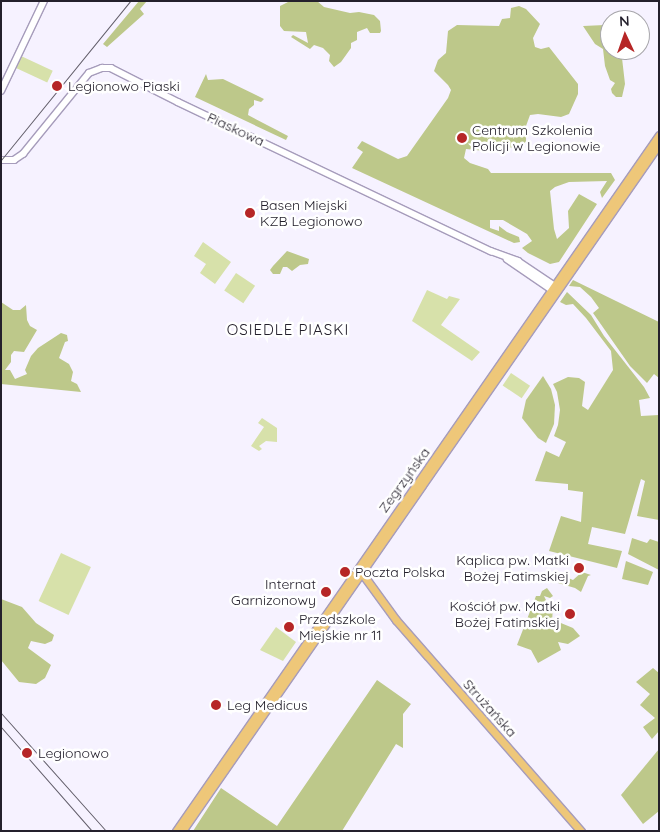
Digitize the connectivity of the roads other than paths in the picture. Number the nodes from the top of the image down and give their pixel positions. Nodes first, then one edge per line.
1 (44, 1) edge
2 (1, 91) edge
3 (659, 135) edge
4 (655, 146) edge
5 (1, 160) edge
6 (555, 288) junction
7 (358, 573) junction
8 (185, 821) junction
9 (176, 831) edge
10 (182, 831) edge
11 (581, 831) edge

1 - 2 street
3 - 4 main road, Zegrzyńska
4 - 6 main road, Zegrzyńska
5 - 6 street, Piaskowa
6 - 7 main road, Zegrzyńska
7 - 8 main road, Zegrzyńska
7 - 11 main road, Strużańska
8 - 9 main road, Zegrzyńska
8 - 10 main road, Zegrzyńska

